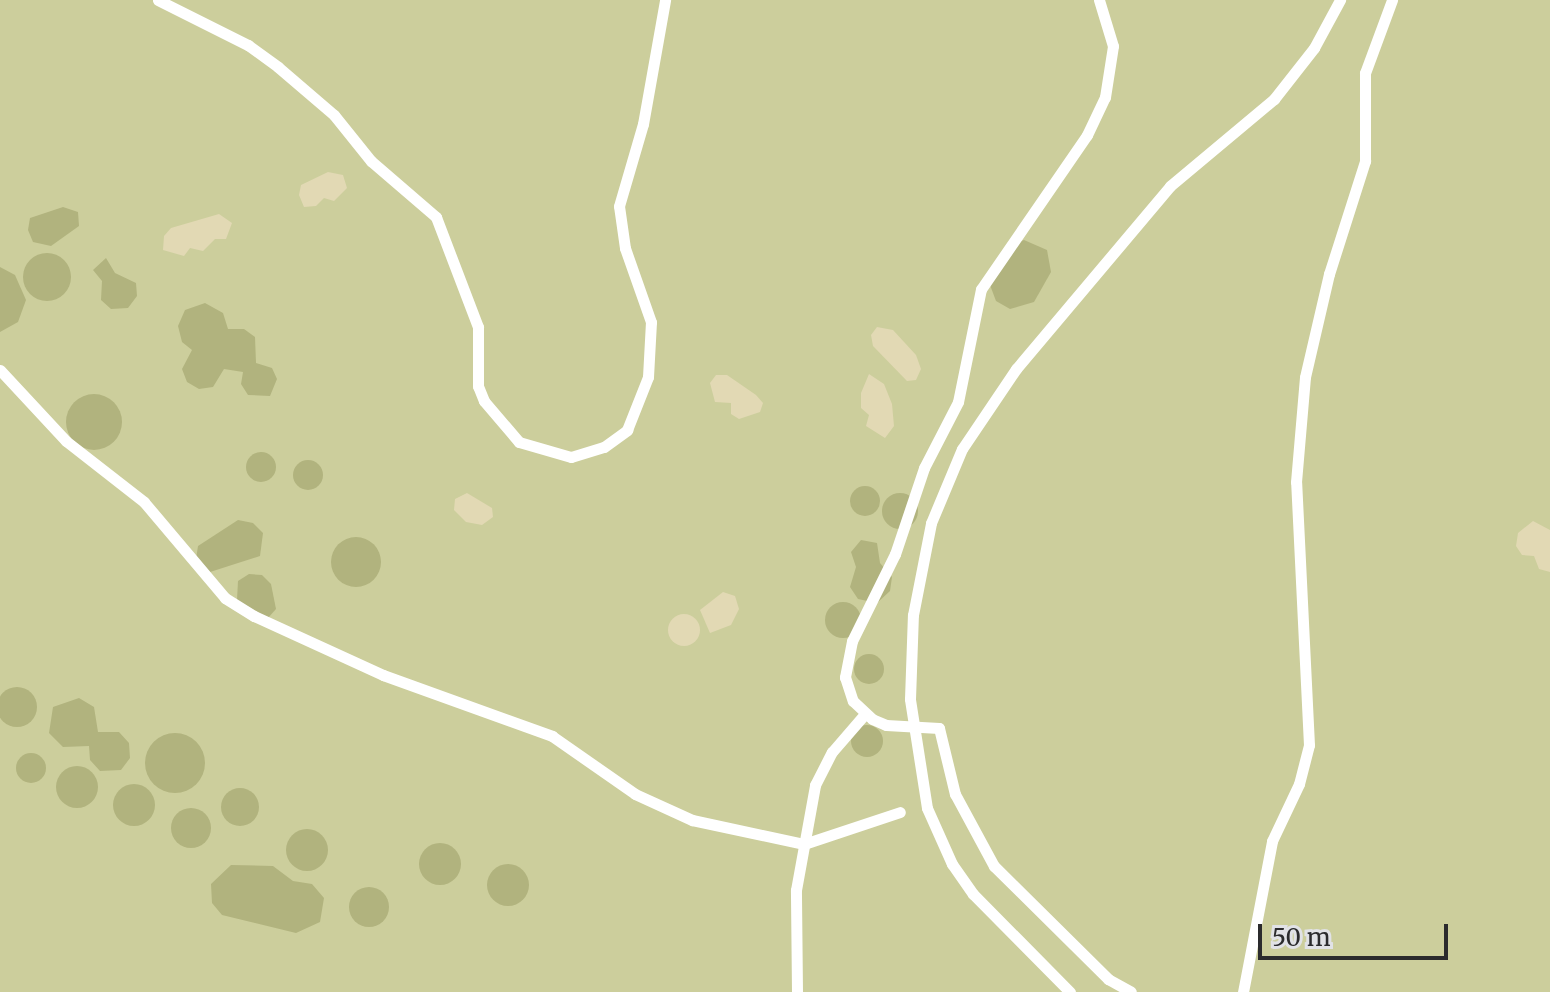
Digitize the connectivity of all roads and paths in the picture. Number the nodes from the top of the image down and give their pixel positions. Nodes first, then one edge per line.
1 (158, 0) edge
2 (665, 0) edge
3 (1099, 0) edge
4 (1340, 0) edge
5 (1392, 0) edge
6 (0, 370) edge
7 (864, 715) junction
8 (910, 726) junction
9 (900, 812) dead end
10 (804, 844) junction
11 (797, 992) edge
12 (1070, 992) edge
13 (1131, 992) edge
14 (1243, 992) edge

1 - 2 lane
3 - 7 lane
4 - 8 lane
5 - 14 lane
6 - 10 lane
7 - 8 lane
7 - 10 lane
8 - 12 lane
8 - 13 lane
9 - 10 lane
10 - 11 lane

